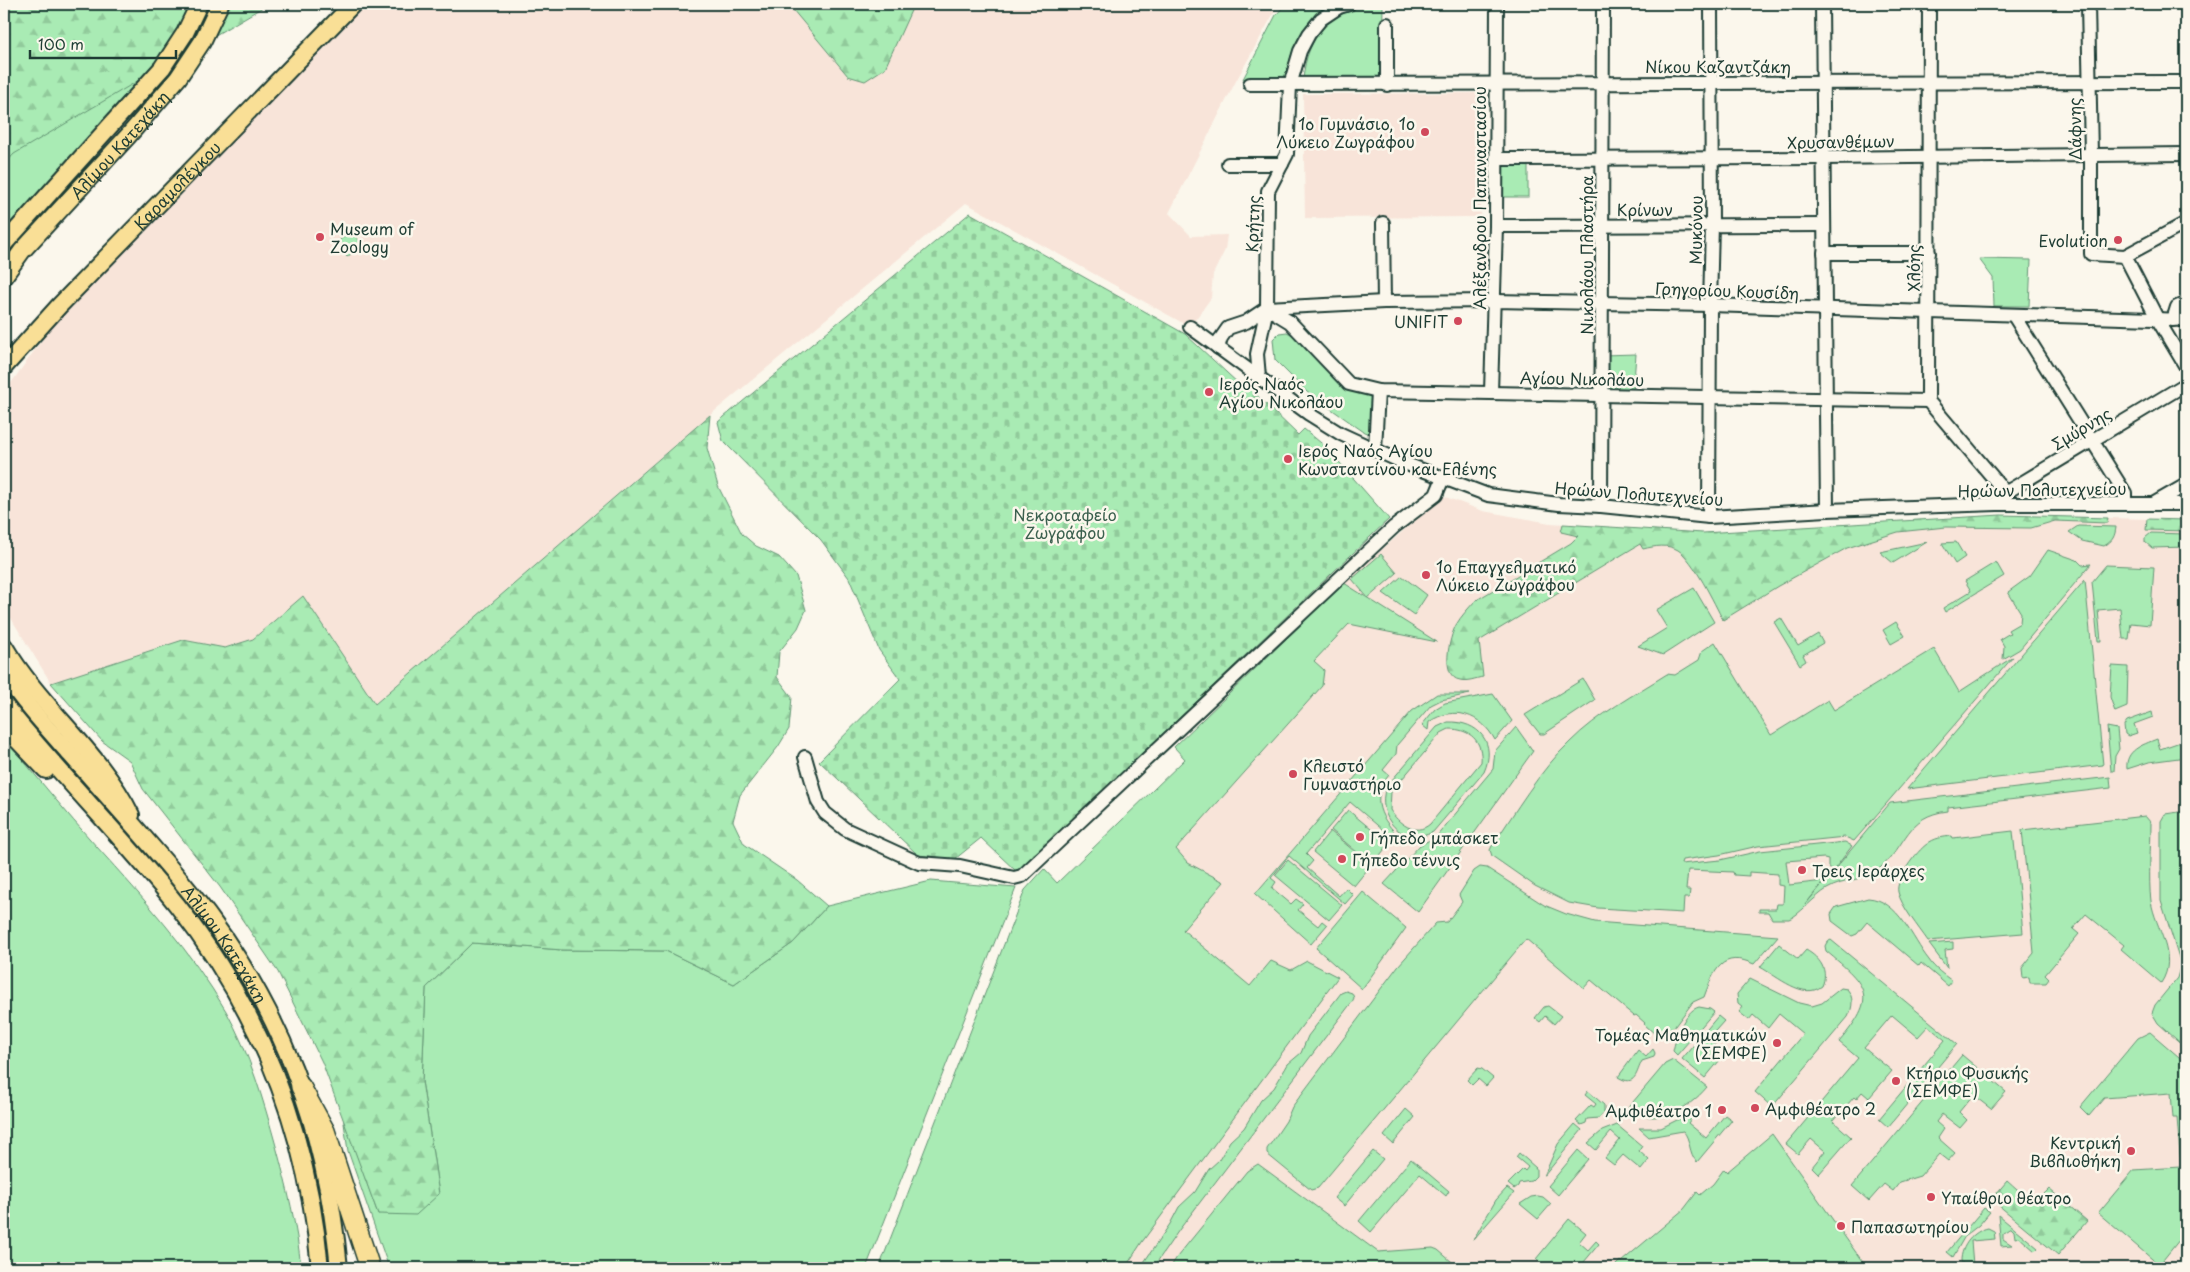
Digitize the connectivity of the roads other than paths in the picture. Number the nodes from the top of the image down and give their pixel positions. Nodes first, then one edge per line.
1 (199, 4) edge
2 (220, 4) edge
3 (353, 4) edge
4 (1349, 4) edge
5 (1497, 4) edge
6 (1603, 4) edge
7 (1711, 4) edge
8 (1822, 4) edge
9 (1928, 4) edge
10 (2088, 4) edge
11 (1387, 24) dead end
12 (1822, 82) junction
13 (1930, 82) junction
14 (2090, 82) junction
15 (2186, 82) edge
16 (1496, 83) junction
17 (1603, 83) junction
18 (1711, 83) junction
19 (1250, 84) dead end
20 (1290, 85) junction
21 (1387, 85) junction
22 (2186, 154) edge
23 (2092, 155) junction
24 (1930, 156) junction
25 (1712, 158) junction
26 (1824, 158) junction
27 (1496, 159) junction
28 (1602, 160) junction
29 (1228, 164) dead end
30 (1282, 164) junction
31 (1383, 223) dead end
32 (2186, 223) edge
33 (1824, 224) junction
34 (1602, 225) junction
35 (1712, 225) junction
36 (1496, 226) junction
37 (4, 244) edge
38 (1824, 253) junction
39 (1929, 253) junction
40 (2126, 256) junction
41 (4, 276) edge
42 (1495, 301) junction
43 (1384, 302) junction
44 (1602, 303) junction
45 (2186, 303) edge
46 (1710, 305) junction
47 (1267, 308) junction
48 (1825, 309) junction
49 (1929, 314) junction
50 (2014, 316) junction
51 (2158, 320) junction
52 (2180, 320) edge
53 (1190, 327) dead end
54 (1218, 348) junction
55 (4, 367) edge
56 (2186, 367) edge
57 (1259, 377) junction
58 (2186, 384) edge
59 (1378, 391) junction
60 (1491, 392) junction
61 (1603, 395) junction
62 (1710, 398) junction
63 (1826, 400) junction
64 (1928, 402) junction
65 (2093, 440) junction
66 (1375, 450) junction
67 (1442, 478) junction
68 (2186, 485) edge
69 (1997, 504) junction
70 (2125, 504) junction
71 (2153, 504) junction
72 (2186, 504) edge
73 (1601, 506) junction
74 (1827, 510) junction
75 (1709, 516) junction
76 (4, 646) edge
77 (4, 673) edge
78 (4, 705) edge
79 (4, 726) edge
80 (805, 758) dead end
81 (91, 806) junction
82 (142, 837) junction
83 (301, 1087) junction
84 (320, 1268) edge
85 (339, 1268) edge
86 (370, 1268) edge

1 - 37 main road, Αλίμου Κατεχάκη
2 - 41 main road, Αλίμου Κατεχάκη
3 - 55 main road, Καραμολέγκου
4 - 20 street, Κρήτης
5 - 16 street, Αλέξανδρου Παπαναστασίου
6 - 17 street, Νικολάου Πλαστήρα
7 - 18 street, Μυκόνου
8 - 12 street
9 - 13 street, Χλόης
10 - 14 street, Δάφνης
11 - 21 street
12 - 13 street, Νίκου Καζαντζάκη
12 - 18 street, Νίκου Καζαντζάκη
12 - 26 street
13 - 14 street, Νίκου Καζαντζάκη
13 - 24 street, Χλόης
14 - 15 street, Νίκου Καζαντζάκη
14 - 23 street, Δάφνης
16 - 17 street, Νίκου Καζαντζάκη
16 - 21 street, Νίκου Καζαντζάκη
16 - 27 street, Αλέξανδρου Παπαναστασίου
17 - 18 street, Νίκου Καζαντζάκη
17 - 28 street, Νικολάου Πλαστήρα
18 - 25 street, Μυκόνου
19 - 20 street, Νίκου Καζαντζάκη
20 - 21 street, Νίκου Καζαντζάκη
20 - 30 street, Κρήτης
22 - 23 street, Χρυσανθέμων
23 - 24 street, Χρυσανθέμων
23 - 40 street, Δάφνης
24 - 26 street, Χρυσανθέμων
24 - 39 street, Χλόης
25 - 26 street, Χρυσανθέμων
25 - 28 street, Χρυσανθέμων
25 - 35 street, Μυκόνου
26 - 33 street
27 - 28 street, Χρυσανθέμων
27 - 36 street, Αλέξανδρου Παπαναστασίου
28 - 34 street, Νικολάου Πλαστήρα
29 - 30 street
30 - 47 street, Κρήτης
31 - 43 street
32 - 40 street
33 - 35 street, Κρίνων
33 - 38 street
34 - 35 street, Κρίνων
34 - 36 street, Κρίνων
34 - 44 street, Νικολάου Πλαστήρα
35 - 46 street, Μυκόνου
36 - 42 street, Αλέξανδρου Παπαναστασίου
38 - 39 street
38 - 48 street
39 - 49 street, Χλόης
40 - 51 street
42 - 43 street, Γρηγορίου Κουσίδη
42 - 44 street, Γρηγορίου Κουσίδη
42 - 60 street, Αλέξανδρου Παπαναστασίου
43 - 47 street, Γρηγορίου Κουσίδη
44 - 46 street, Γρηγορίου Κουσίδη
44 - 61 street, Νικολάου Πλαστήρα
45 - 52 street
46 - 48 street, Γρηγορίου Κουσίδη
46 - 62 street, Μυκόνου
47 - 54 street
47 - 57 street
47 - 59 street, Αγίου Νικολάου
48 - 49 street, Γρηγορίου Κουσίδη
48 - 63 street
49 - 50 street, Γρηγορίου Κουσίδη
49 - 64 street, Χλόης
50 - 51 street, Γρηγορίου Κουσίδη
50 - 65 street
51 - 52 street, Γρηγορίου Κουσίδη
51 - 56 street
53 - 54 street, Ηρώων Πολυτεχνείου
54 - 57 street, Ηρώων Πολυτεχνείου
57 - 66 street, Ηρώων Πολυτεχνείου
58 - 65 street, Σμύρνης
59 - 60 street, Αγίου Νικολάου
59 - 66 street
60 - 61 street, Αγίου Νικολάου
61 - 62 street, Αγίου Νικολάου
61 - 73 street, Νικολάου Πλαστήρα
62 - 63 street, Αγίου Νικολάου
62 - 75 street, Μυκόνου
63 - 64 street, Αγίου Νικολάου
63 - 74 street
64 - 69 street
65 - 69 street, Σμύρνης
65 - 70 street
66 - 67 street, Ηρώων Πολυτεχνείου
67 - 73 street, Ηρώων Πολυτεχνείου
67 - 80 street
68 - 71 street
69 - 70 street, Ηρώων Πολυτεχνείου
69 - 74 street, Ηρώων Πολυτεχνείου
70 - 71 street, Ηρώων Πολυτεχνείου
71 - 72 street, Ηρώων Πολυτεχνείου
73 - 75 street, Ηρώων Πολυτεχνείου
74 - 75 street, Ηρώων Πολυτεχνείου
76 - 82 main road
77 - 82 main road, Αλίμου Κατεχάκη
78 - 81 main road, Αλίμου Κατεχάκη
79 - 81 main road
81 - 84 main road, Αλίμου Κατεχάκη
82 - 83 main road, Αλίμου Κατεχάκη
83 - 85 main road, Αλίμου Κατεχάκη
83 - 86 highway

